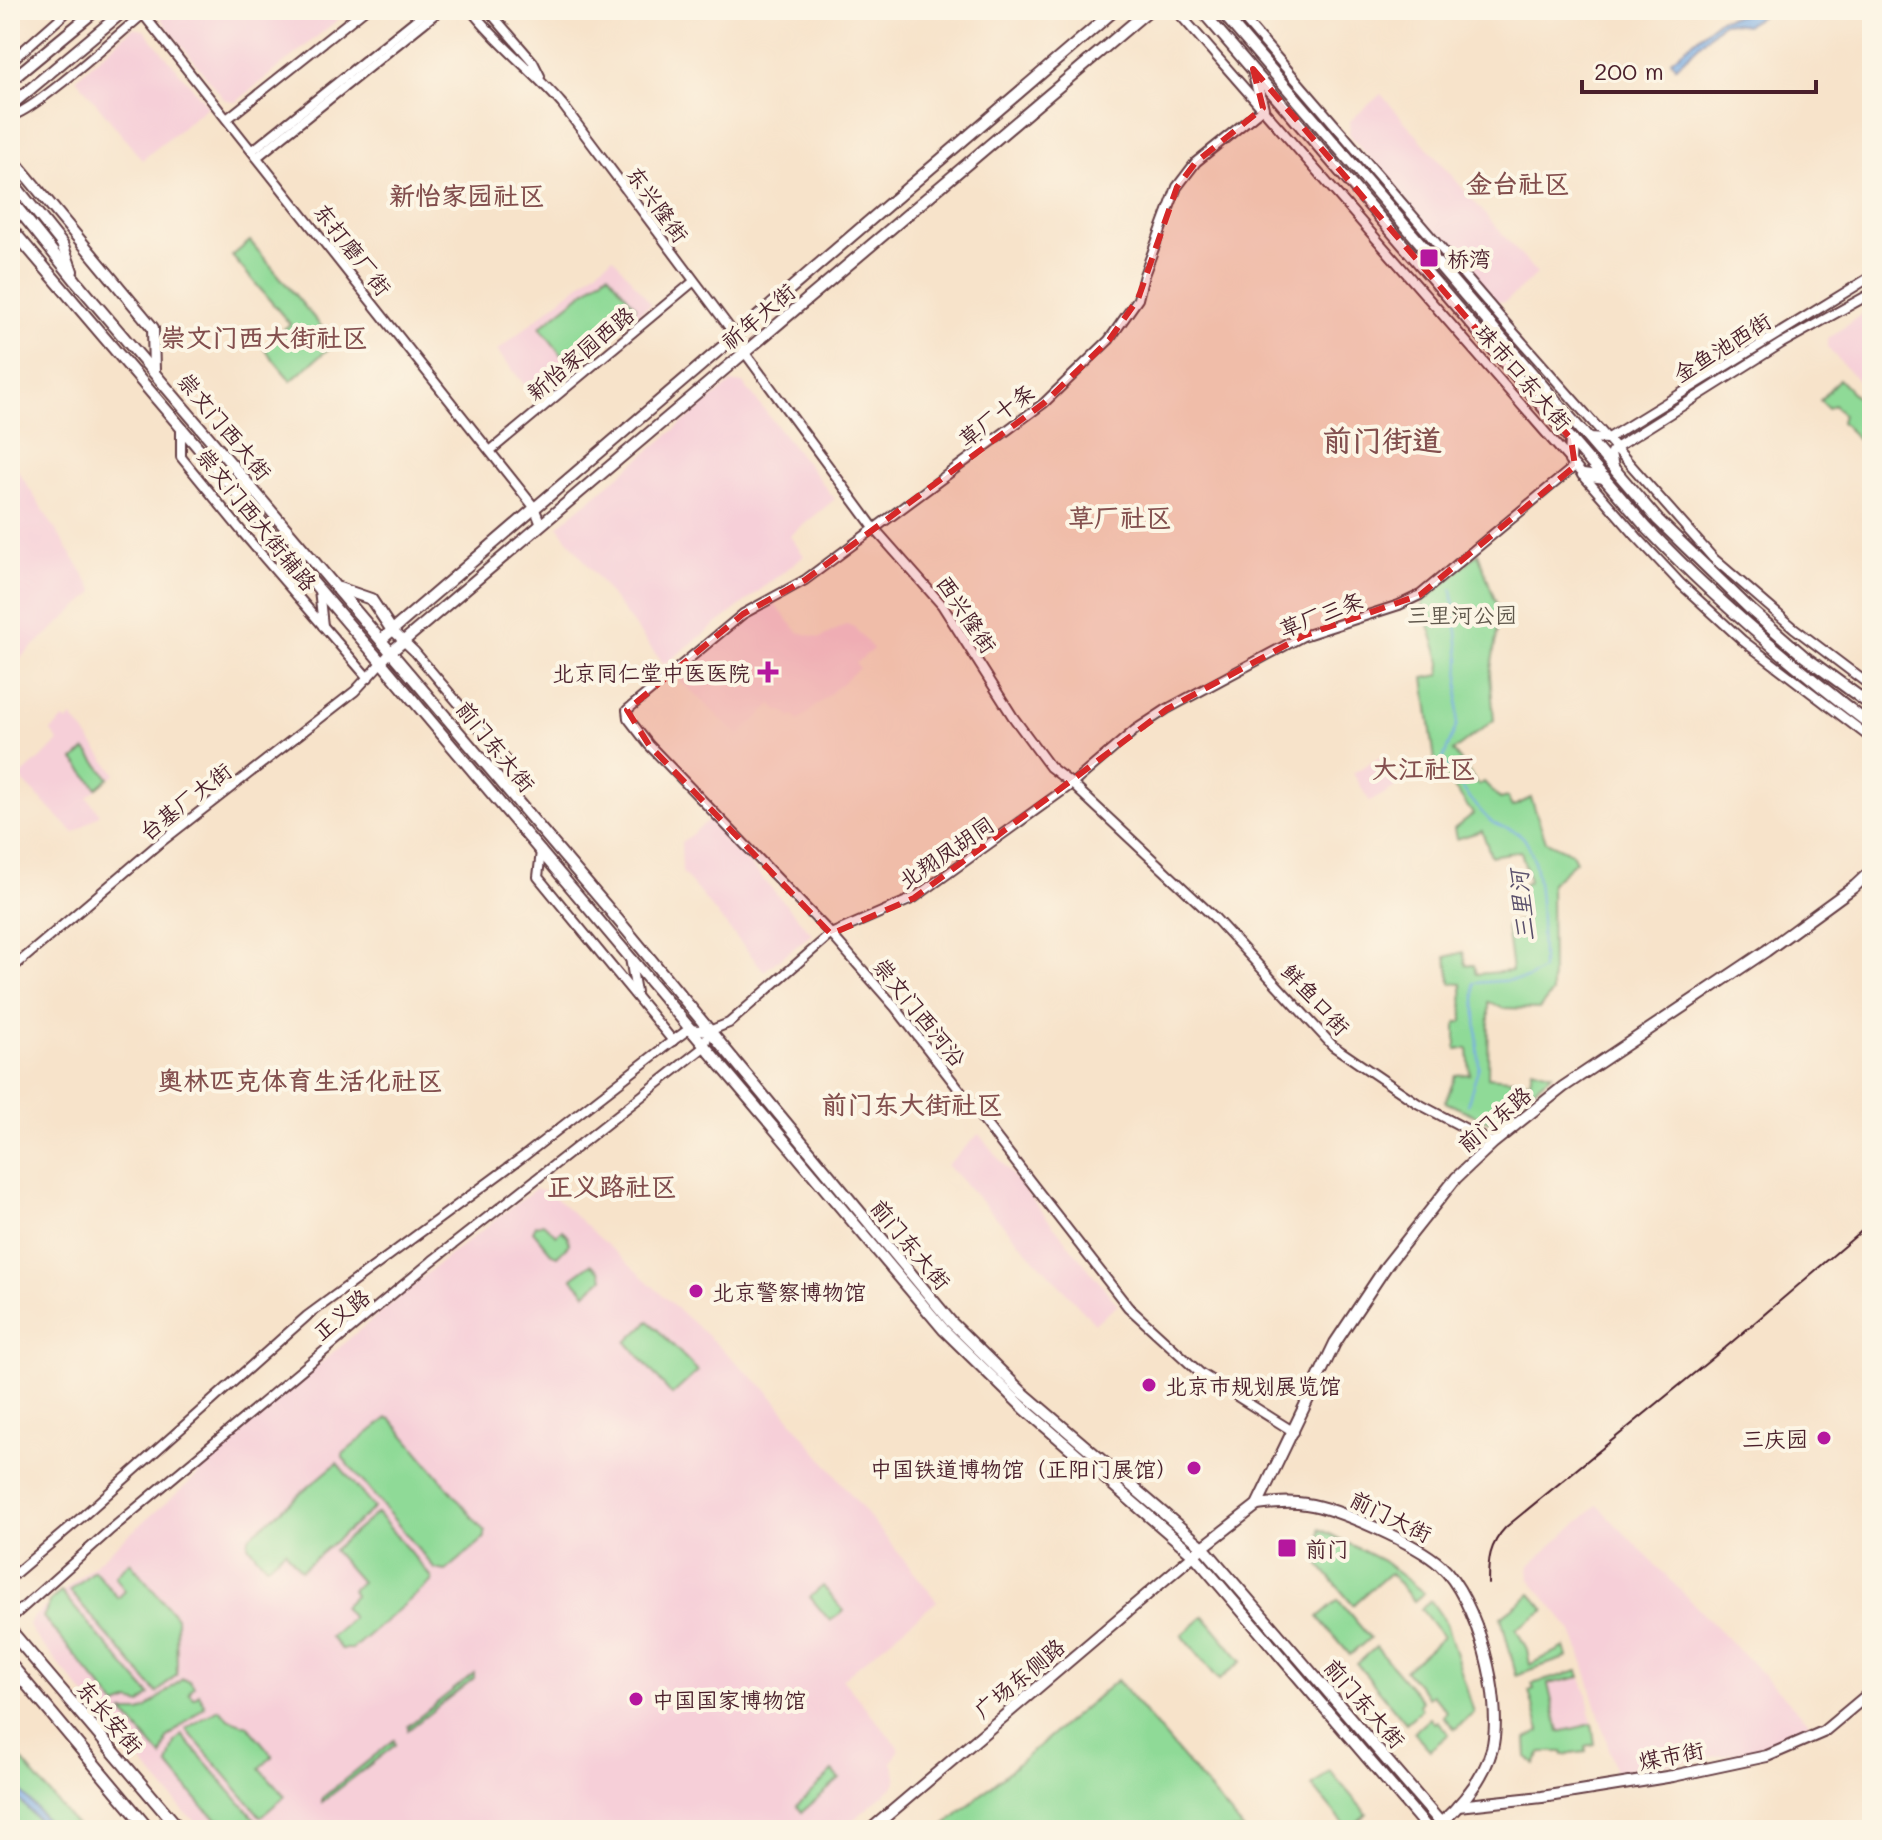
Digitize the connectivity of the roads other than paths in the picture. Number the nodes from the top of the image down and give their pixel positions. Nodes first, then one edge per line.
1 (69, 10) edge
2 (96, 10) edge
3 (125, 10) edge
4 (364, 10) edge
5 (428, 10) edge
6 (440, 10) edge
7 (471, 10) edge
8 (488, 10) edge
9 (1115, 10) edge
10 (1149, 10) edge
11 (1176, 10) edge
12 (1201, 10) edge
13 (1220, 10) edge
14 (1236, 10) edge
15 (144, 11) edge
16 (10, 62) edge
17 (1253, 69) junction
18 (540, 77) junction
19 (10, 81) edge
20 (10, 106) edge
21 (1263, 108) junction
22 (10, 116) edge
23 (227, 119) junction
24 (255, 154) junction
25 (10, 156) edge
26 (10, 179) edge
27 (10, 199) edge
28 (10, 227) edge
29 (1872, 276) edge
30 (76, 281) junction
31 (693, 282) junction
32 (1872, 293) edge
33 (735, 335) junction
34 (745, 353) junction
35 (154, 372) junction
36 (181, 427) junction
37 (1588, 438) junction
38 (1571, 439) junction
39 (1607, 439) junction
40 (1615, 448) junction
41 (490, 451) junction
42 (1573, 464) junction
43 (1614, 468) junction
44 (1583, 475) junction
45 (1605, 478) junction
46 (534, 507) junction
47 (541, 525) junction
48 (874, 528) junction
49 (337, 588) junction
50 (319, 589) junction
51 (323, 627) junction
52 (391, 629) junction
53 (381, 640) junction
54 (402, 640) junction
55 (392, 651) junction
56 (381, 662) junction
57 (666, 677) joint
58 (368, 678) junction
59 (1872, 687) edge
60 (1872, 706) edge
61 (1872, 726) edge
62 (1872, 739) edge
63 (1072, 784) junction
64 (514, 800) junction
65 (541, 851) junction
66 (1872, 870) edge
67 (1174, 879) joint
68 (831, 934) junction
69 (630, 958) junction
70 (10, 970) edge
71 (636, 993) junction
72 (689, 1029) junction
73 (709, 1031) junction
74 (673, 1041) junction
75 (704, 1047) junction
76 (1493, 1143) junction
77 (1294, 1432) junction
78 (1257, 1505) junction
79 (1203, 1547) junction
80 (1194, 1555) junction
81 (10, 1578) edge
82 (10, 1619) edge
83 (10, 1630) edge
84 (10, 1664) edge
85 (1872, 1691) edge
86 (1458, 1806) junction
87 (1445, 1826) edge
88 (149, 1830) edge
89 (180, 1830) edge
90 (870, 1830) edge
91 (1431, 1830) edge

1 - 16 street
2 - 19 main road
3 - 20 main road
4 - 23 street
5 - 24 street
6 - 24 street
7 - 18 street, 东兴隆街
8 - 18 street, 东兴隆街
9 - 33 main road, 祈年大街
10 - 34 main road, 祈年大街
11 - 21 street, 珠市口东大街
12 - 17 main road, 珠市口东大街
13 - 37 main road, 珠市口东大街
14 - 39 street, 珠市口东大街
15 - 22 street
15 - 23 street, 东打磨厂街
17 - 21 main road
17 - 38 main road, 珠市口东大街
18 - 31 street, 东兴隆街
21 - 42 street, 珠市口东大街
21 - 48 street, 草厂十条
23 - 24 street, 东打磨厂街
24 - 41 street, 东打磨厂街
25 - 35 main road
26 - 30 main road
27 - 30 main road, 崇文门西大街
28 - 36 main road, 崇文门西大街
29 - 39 street, 金鱼池西街
30 - 35 main road, 崇文门西大街
31 - 33 street, 东兴隆街
31 - 41 street, 新怡家园西路
32 - 40 street, 金鱼池西街
33 - 34 street, 东兴隆街
33 - 46 main road, 祈年大街
34 - 47 main road, 祈年大街
34 - 48 street, 西兴隆街
35 - 49 main road, 崇文门西大街
36 - 50 main road, 崇文门西大街
36 - 51 street, 崇文门西大街辅路
37 - 39 street
37 - 43 main road, 珠市口东大街
38 - 42 main road
38 - 45 main road, 珠市口东大街
39 - 40 street, 珠市口东大街
40 - 43 street
40 - 59 street, 珠市口东大街
41 - 46 street, 东打磨厂街
42 - 44 street, 珠市口东大街
42 - 63 street, 草厂三条
43 - 60 main road, 珠市口东大街
44 - 45 main road
44 - 62 street, 珠市口东大街
45 - 61 main road, 珠市口东大街
46 - 47 street, 东打磨厂街
46 - 52 main road, 祈年大街
47 - 54 main road, 祈年大街
48 - 57 street, 草厂十条
48 - 63 street, 西兴隆街
49 - 52 main road
49 - 53 main road, 崇文门西大街
50 - 51 street
50 - 56 main road, 崇文门西大街
51 - 58 street, 崇文门西大街辅路
52 - 53 main road, 祈年大街
52 - 54 street
53 - 55 main road, 前门东大街
53 - 56 street
54 - 55 main road, 祈年大街
54 - 64 street
55 - 56 street, 台基厂大街
55 - 64 main road, 前门东大街
56 - 58 street, 台基厂大街
56 - 65 main road, 前门东大街
57 - 68 street, 崇文门西河沿
58 - 70 street, 台基厂大街
63 - 67 street, 西兴隆街
63 - 68 street, 北翔凤胡同
64 - 73 main road, 前门东大街
65 - 69 main road, 前门东大街
65 - 71 street
66 - 76 main road, 前门东路
67 - 76 street, 鲜鱼口街
68 - 73 street, 北翔凤胡同
68 - 77 street, 崇文门西河沿
69 - 71 street
69 - 72 main road, 前门东大街
71 - 74 street
72 - 73 street
72 - 74 street, 正义路
72 - 75 main road, 前门东大街
73 - 75 street
73 - 79 main road, 前门东大街
74 - 81 street, 正义路
75 - 80 main road, 前门东大街
75 - 82 street, 正义路
76 - 77 main road, 前门东路
77 - 78 main road, 前门东路
78 - 79 main road, 广场东侧路
78 - 86 main road, 前门大街
79 - 80 main road, 广场东侧路
79 - 87 main road, 前门东大街
80 - 90 main road, 广场东侧路
80 - 91 main road, 前门东大街
83 - 89 highway, 东长安街
84 - 88 highway, 东长安街
85 - 86 main road, 煤市街
86 - 87 main road
87 - 91 main road

